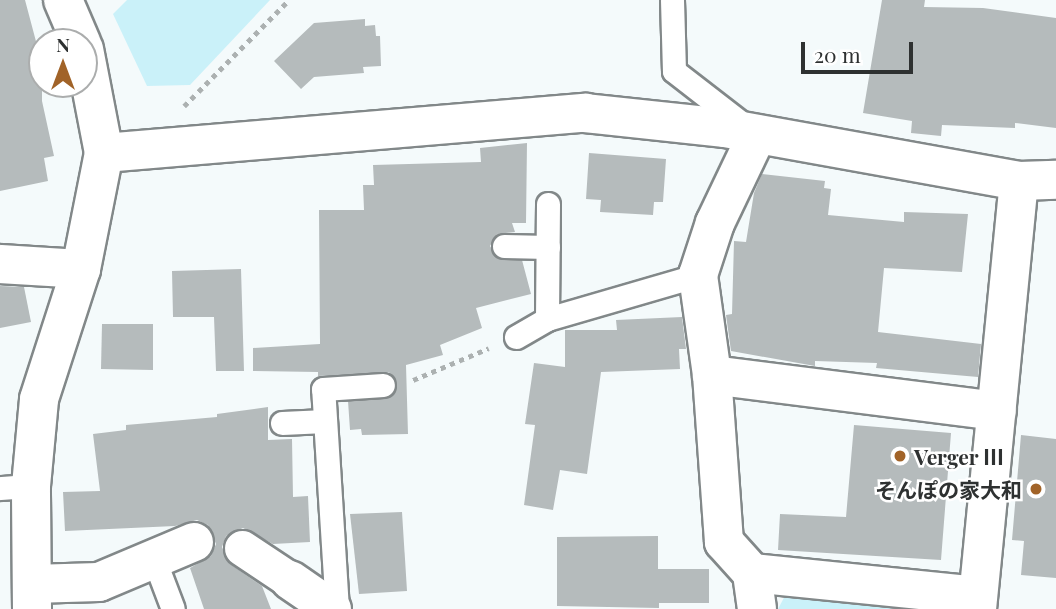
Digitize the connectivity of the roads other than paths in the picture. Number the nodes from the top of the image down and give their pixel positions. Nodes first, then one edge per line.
1 (63, 0) edge
2 (672, 0) edge
3 (75, 28) edge
4 (93, 98) edge
5 (757, 135) junction
6 (104, 153) junction
7 (1038, 181) edge
8 (548, 204) dead end
9 (504, 246) dead end
10 (548, 247) junction
11 (0, 264) edge
12 (81, 269) junction
13 (698, 275) junction
14 (547, 319) junction
15 (516, 337) road end
16 (712, 375) junction
17 (395, 384) road end
18 (997, 411) junction
19 (325, 421) junction
20 (282, 423) dead end
21 (15, 487) edge
22 (194, 542) dead end
23 (242, 548) dead end
24 (154, 559) junction
25 (290, 580) joint
26 (755, 591) edge
27 (32, 596) edge
28 (978, 602) edge
29 (173, 609) edge
30 (335, 609) edge

1 - 3 street
2 - 5 lane
4 - 6 street
5 - 6 street
5 - 7 street
5 - 13 street
6 - 12 street
7 - 18 street
8 - 10 lane
9 - 10 lane
10 - 14 lane
11 - 12 street
12 - 21 street
13 - 14 lane
13 - 16 street
14 - 15 lane
16 - 18 street
16 - 26 street
17 - 19 lane
18 - 28 street
19 - 20 lane
19 - 30 lane
21 - 27 street
22 - 24 street
23 - 25 street
24 - 27 street
24 - 29 lane
25 - 30 street
26 - 28 street

